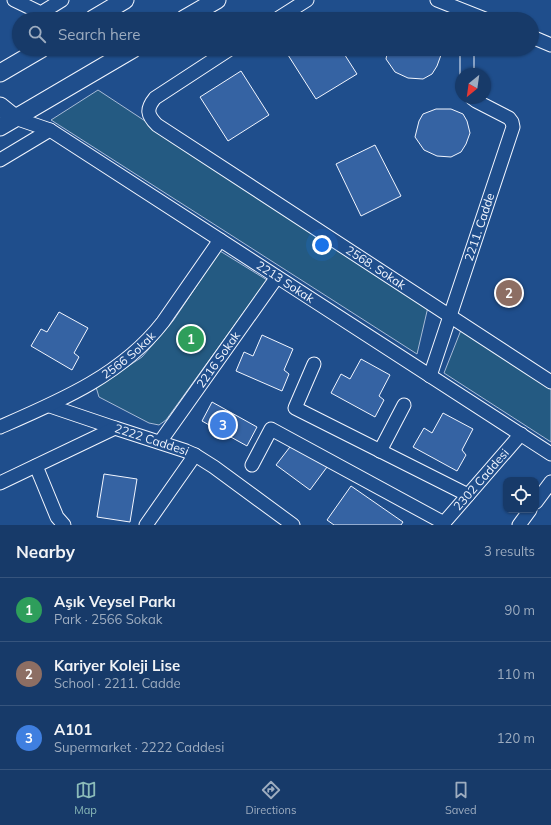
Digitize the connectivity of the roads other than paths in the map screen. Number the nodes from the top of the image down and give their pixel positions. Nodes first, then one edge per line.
1 (14, 0) edge
2 (62, 0) edge
3 (125, 0) edge
4 (217, 0) edge
5 (307, 0) edge
6 (437, 0) edge
7 (39, 12) edge
8 (43, 12) edge
9 (105, 12) edge
10 (196, 12) edge
11 (288, 12) edge
12 (460, 12) edge
13 (539, 40) edge
14 (551, 45) edge
15 (29, 56) edge
16 (121, 56) edge
17 (219, 56) edge
18 (468, 56) edge
19 (467, 68) edge
20 (0, 73) edge
21 (480, 104) edge
22 (0, 106) edge
23 (15, 118) junction
24 (0, 127) edge
25 (50, 130) junction
26 (0, 160) edge
27 (220, 240) junction
28 (277, 277) junction
29 (450, 316) junction
30 (314, 364) dead end
31 (430, 376) junction
32 (551, 382) edge
33 (404, 405) dead end
34 (50, 406) junction
35 (0, 427) edge
36 (115, 428) junction
37 (521, 434) junction
38 (160, 442) junction
39 (380, 451) junction
40 (551, 454) edge
41 (195, 455) junction
42 (252, 465) dead end
43 (36, 466) junction
44 (551, 482) edge
45 (0, 483) edge
46 (468, 495) junction
47 (539, 498) edge
48 (528, 513) edge
49 (290, 524) edge
50 (443, 524) edge
51 (64, 525) edge
52 (146, 525) edge
53 (519, 525) edge

1 - 7 street
2 - 8 street
3 - 9 main road
4 - 10 main road
5 - 11 street
6 - 12 street
13 - 14 street
15 - 20 main road
16 - 23 main road
17 - 29 street, 2568. Sokak
18 - 19 street
21 - 29 street, 2211. Cadde
22 - 23 main road
23 - 24 main road
23 - 25 street, 2213 Sokak
25 - 26 street
25 - 27 street, 2213 Sokak
27 - 28 street, 2213 Sokak
27 - 34 street, 2566 Sokak
28 - 31 street, 2213 Sokak
28 - 38 street, 2216 Sokak
29 - 31 street, 2211. Cadde
29 - 32 street, 2568. Sokak
30 - 39 street
31 - 37 street, 2213 Sokak
33 - 39 street
34 - 35 street, 2566 Sokak
34 - 36 street
36 - 38 street, 2222 Caddesi
36 - 43 street, 2222 Caddesi
37 - 40 street, 2213 Sokak
37 - 46 street, 2302 Caddesi
38 - 41 street, 2222 Caddesi
39 - 46 street
41 - 49 street, 2222 Caddesi
41 - 52 street
42 - 50 street
43 - 45 street, 2222 Caddesi
43 - 51 street
44 - 47 street
46 - 50 street, 2302 Caddesi
48 - 53 street

